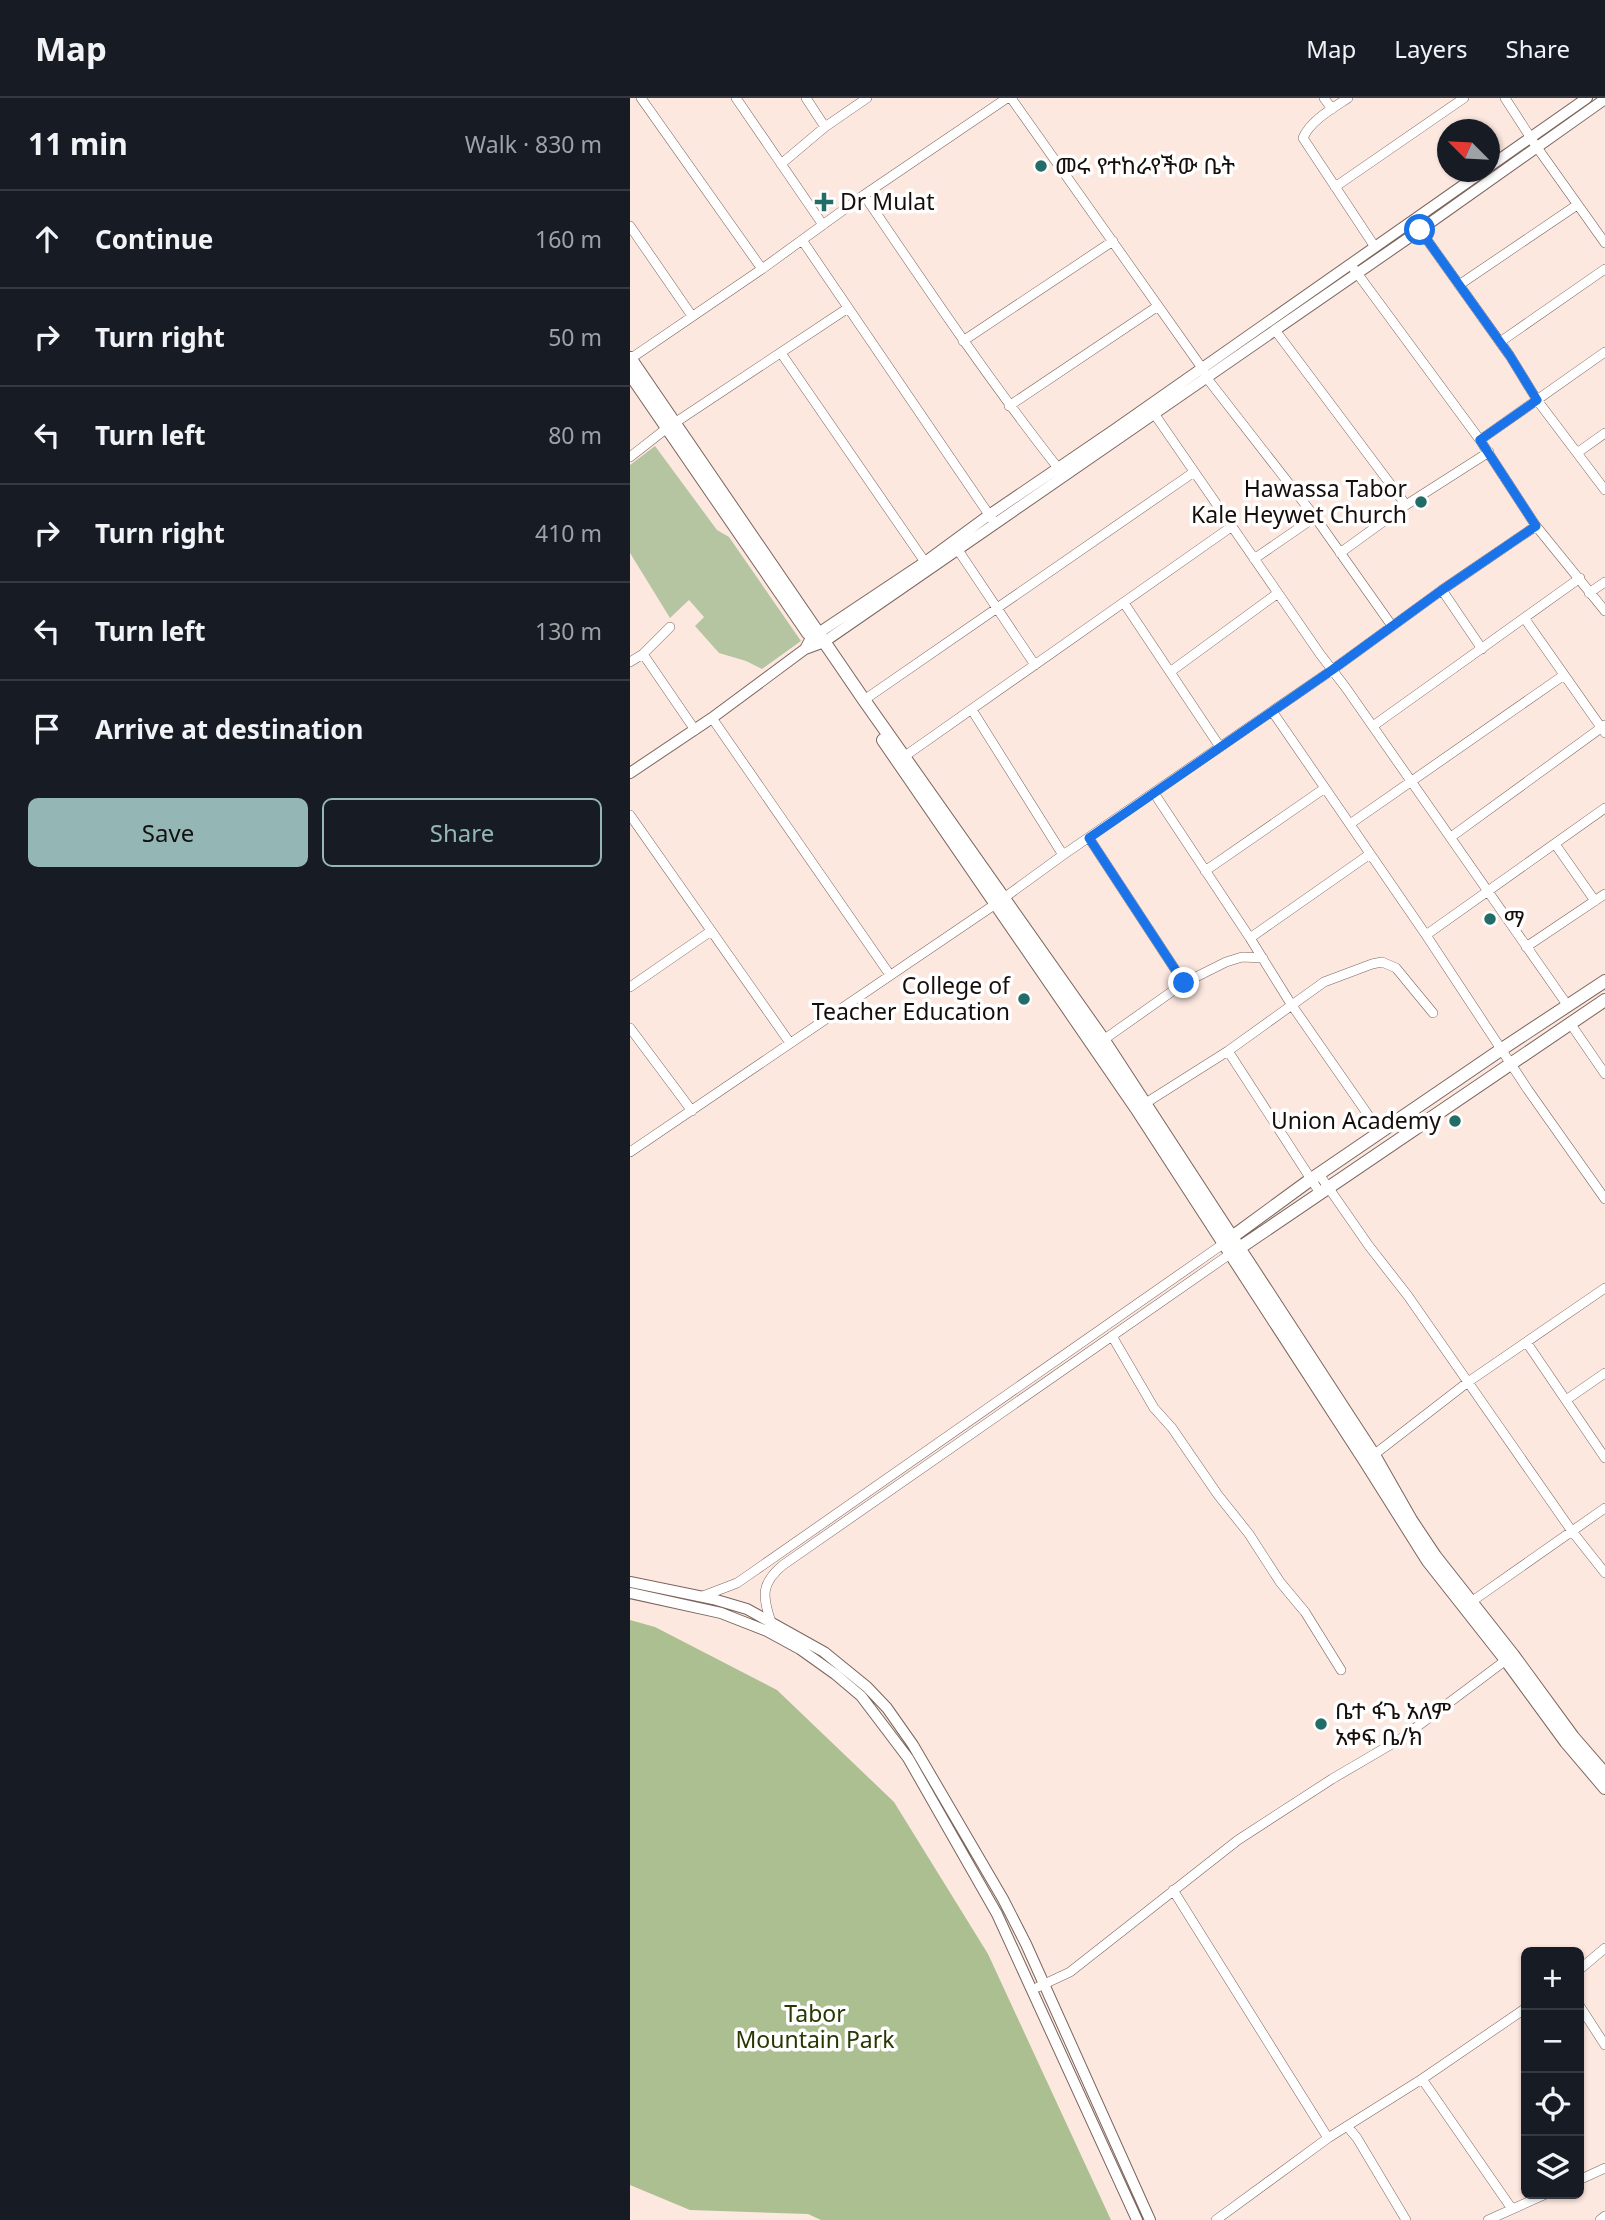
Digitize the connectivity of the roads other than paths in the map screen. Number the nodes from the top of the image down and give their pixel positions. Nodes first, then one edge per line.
1 (641, 98) edge
2 (736, 98) edge
3 (806, 98) edge
4 (867, 98) edge
5 (1009, 98) edge
6 (1324, 98) edge
7 (1348, 98) edge
8 (1464, 98) edge
9 (1505, 98) edge
10 (1587, 98) edge
11 (1605, 99) edge
12 (1332, 109) junction
13 (825, 127) junction
14 (1533, 142) junction
15 (1500, 160) edge
16 (781, 164) junction
17 (1468, 182) edge
18 (1335, 187) junction
19 (864, 195) junction
20 (1577, 205) junction
21 (823, 225) junction
22 (630, 226) edge
23 (1420, 230) junction
24 (802, 240) junction
25 (1113, 242) junction
26 (1605, 243) edge
27 (1375, 247) junction
28 (762, 269) junction
29 (1354, 269) junction
30 (1605, 270) edge
31 (1459, 285) junction
32 (1158, 306) junction
33 (848, 308) junction
34 (692, 316) junction
35 (1275, 330) junction
36 (963, 341) junction
37 (1500, 342) junction
38 (1605, 352) edge
39 (781, 353) junction
40 (630, 359) edge
41 (1204, 372) junction
42 (630, 374) edge
43 (1537, 400) junction
44 (1009, 405) junction
45 (1153, 412) junction
46 (672, 426) junction
47 (1605, 433) edge
48 (1480, 440) junction
49 (1489, 452) junction
50 (1577, 453) junction
51 (630, 457) edge
52 (1058, 468) junction
53 (1194, 472) junction
54 (1605, 490) edge
55 (1406, 505) junction
56 (1315, 517) junction
57 (992, 519) junction
58 (1536, 526) junction
59 (1231, 527) junction
60 (958, 550) junction
61 (1340, 553) junction
62 (1254, 559) junction
63 (925, 562) junction
64 (1580, 579) junction
65 (1605, 582) edge
66 (1442, 590) junction
67 (1278, 593) junction
68 (1589, 593) junction
69 (1124, 603) junction
70 (997, 608) junction
71 (1605, 611) edge
72 (1525, 620) junction
73 (1392, 626) junction
74 (670, 627) dead end
75 (815, 642) junction
76 (1482, 649) junction
77 (643, 654) junction
78 (630, 662) edge
79 (1035, 665) junction
80 (1332, 670) junction
81 (1170, 672) junction
82 (1564, 675) junction
83 (864, 700) junction
84 (971, 710) junction
85 (1272, 712) junction
86 (712, 718) junction
87 (1373, 726) junction
88 (1604, 728) edge
89 (695, 730) junction
90 (1220, 747) junction
91 (905, 756) junction
92 (630, 773) edge
93 (1412, 782) junction
94 (1325, 788) junction
95 (1154, 793) junction
96 (1605, 808) edge
97 (630, 815) edge
98 (1350, 824) junction
99 (1451, 837) junction
100 (1089, 838) junction
101 (1555, 844) junction
102 (1370, 854) junction
103 (1063, 855) junction
104 (1205, 871) junction
105 (1488, 892) junction
106 (1605, 894) edge
107 (1000, 900) junction
108 (1595, 901) junction
109 (711, 931) junction
110 (1426, 935) junction
111 (1250, 938) junction
112 (1527, 947) junction
113 (1263, 958) junction
114 (890, 975) junction
115 (1605, 981) edge
116 (1184, 983) junction
117 (630, 987) edge
118 (1605, 1000) edge
119 (1291, 1004) junction
120 (1568, 1006) junction
121 (1433, 1013) dead end
122 (1570, 1023) junction
123 (630, 1028) edge
124 (1099, 1042) junction
125 (790, 1043) junction
126 (1502, 1049) junction
127 (1228, 1051) junction
128 (1511, 1064) junction
129 (1605, 1074) edge
130 (1141, 1105) junction
131 (692, 1111) junction
132 (1380, 1132) junction
133 (630, 1152) edge
134 (1315, 1177) junction
135 (1324, 1190) junction
136 (1605, 1199) edge
137 (1231, 1246) junction
138 (1605, 1288) edge
139 (1112, 1336) junction
140 (1527, 1343) junction
141 (1605, 1373) edge
142 (1468, 1382) junction
143 (1566, 1401) junction
144 (1370, 1458) junction
145 (1605, 1458) edge
146 (1605, 1508) edge
147 (812, 1530) junction
148 (1571, 1530) junction
149 (822, 1538) junction
150 (1605, 1573) edge
151 (630, 1582) edge
152 (630, 1593) edge
153 (703, 1596) junction
154 (1471, 1602) junction
155 (771, 1622) junction
156 (1506, 1660) junction
157 (1341, 1670) dead end
158 (1605, 1774) edge
159 (1605, 1788) edge
160 (986, 1870) junction
161 (975, 1875) junction
162 (1174, 1890) junction
163 (1605, 1948) edge
164 (1584, 1966) edge
165 (1039, 1987) junction
166 (1523, 2010) edge
167 (1582, 2010) edge
168 (1605, 2045) edge
169 (1422, 2079) junction
170 (1347, 2126) junction
171 (1328, 2138) junction
172 (1605, 2168) edge
173 (1584, 2178) edge
174 (1535, 2199) edge
175 (1512, 2209) junction
176 (1605, 2216) edge
177 (1137, 2220) edge
178 (1150, 2220) edge
179 (1216, 2220) edge
180 (1406, 2220) edge
181 (1488, 2220) edge
182 (1600, 2220) edge

1 - 28 street
2 - 16 street
3 - 13 street
4 - 13 street
5 - 19 street
5 - 25 street
6 - 12 street
7 - 12 street
8 - 18 street
9 - 14 street
10 - 14 street
11 - 14 street
12 - 18 street
13 - 16 street
14 - 15 street
14 - 20 street
14 - 23 street
16 - 21 street
17 - 27 street
18 - 27 street
19 - 21 street
19 - 36 street
20 - 26 street
20 - 31 street
21 - 24 street
22 - 34 street
23 - 29 street
23 - 31 street
24 - 28 street
24 - 33 street
25 - 32 street
25 - 36 street
27 - 29 street
28 - 34 street
29 - 35 street
29 - 41 street
29 - 48 street
30 - 37 street
31 - 37 street
32 - 41 street
32 - 44 street
33 - 39 street
33 - 57 street
34 - 40 street
35 - 41 street
35 - 55 street
36 - 44 street
37 - 43 street
38 - 43 street
39 - 46 street
39 - 63 street
40 - 46 main road
41 - 45 street
41 - 52 street
41 - 56 street
42 - 46 main road
43 - 48 street
43 - 50 street
44 - 52 street
45 - 53 street
45 - 57 street
46 - 51 street
46 - 75 main road
47 - 50 street
48 - 49 street
49 - 55 street
49 - 58 street
50 - 54 street
52 - 57 street
53 - 59 street
53 - 70 street
55 - 61 street
56 - 61 street
56 - 62 street
57 - 60 street
57 - 63 street
58 - 64 street
58 - 66 street
59 - 62 street
59 - 69 street
60 - 70 street
60 - 75 street
61 - 73 street
62 - 67 street
63 - 75 street
64 - 68 street
64 - 72 street
65 - 68 street
66 - 73 street
66 - 76 street
67 - 80 street
67 - 81 street
68 - 71 street
69 - 79 street
69 - 81 street
70 - 79 street
70 - 83 street
72 - 76 street
72 - 82 street
73 - 80 street
74 - 77 street
75 - 83 main road
75 - 86 street
75 - 107 main road
76 - 87 street
77 - 78 street
77 - 89 street
79 - 84 street
80 - 85 street
80 - 87 street
81 - 90 street
82 - 88 street
82 - 93 street
83 - 91 main road
84 - 91 street
84 - 103 street
85 - 90 street
85 - 94 street
86 - 89 street
86 - 114 street
87 - 93 street
88 - 99 street
89 - 92 street
90 - 95 street
91 - 107 main road
93 - 98 street
93 - 99 street
94 - 98 street
94 - 104 street
95 - 100 street
95 - 104 street
96 - 101 street
97 - 109 street
98 - 102 street
99 - 105 street
100 - 103 street
100 - 116 street
101 - 105 street
101 - 108 street
102 - 110 street
102 - 111 street
103 - 107 street
104 - 111 street
105 - 110 street
105 - 112 street
106 - 108 street
107 - 114 street
107 - 124 main road
108 - 112 street
109 - 117 street
109 - 125 street
110 - 126 street
111 - 113 street
112 - 120 street
113 - 116 street
113 - 119 street
114 - 125 street
115 - 120 main road
116 - 124 street
118 - 122 main road
119 - 121 street
119 - 127 street
119 - 132 street
120 - 126 main road
122 - 128 main road
122 - 129 street
123 - 131 street
124 - 130 main road
125 - 131 street
126 - 128 street
126 - 132 main road
127 - 130 street
127 - 134 street
128 - 135 main road
128 - 136 street
130 - 137 main road
131 - 133 street
132 - 134 main road
134 - 135 street
134 - 137 main road
135 - 137 main road
135 - 142 street
137 - 139 street
137 - 144 main road
137 - 147 street
138 - 140 street
139 - 149 street
139 - 157 street
140 - 142 street
140 - 143 street
141 - 143 street
142 - 144 street
142 - 148 street
143 - 145 street
144 - 154 main road
144 - 156 main road
146 - 148 street
147 - 149 street
147 - 153 street
148 - 150 street
148 - 154 street
149 - 155 street
151 - 153 street
152 - 161 street
153 - 155 street
154 - 158 main road
155 - 160 street
156 - 159 main road
156 - 162 street
160 - 161 street
160 - 165 street
161 - 165 street
162 - 165 street
162 - 171 street
163 - 164 street
165 - 177 street
165 - 178 street
166 - 169 street
167 - 168 street
169 - 170 street
169 - 175 street
170 - 171 street
170 - 180 street
171 - 179 street
172 - 173 street
174 - 175 street
175 - 181 street
176 - 182 street

